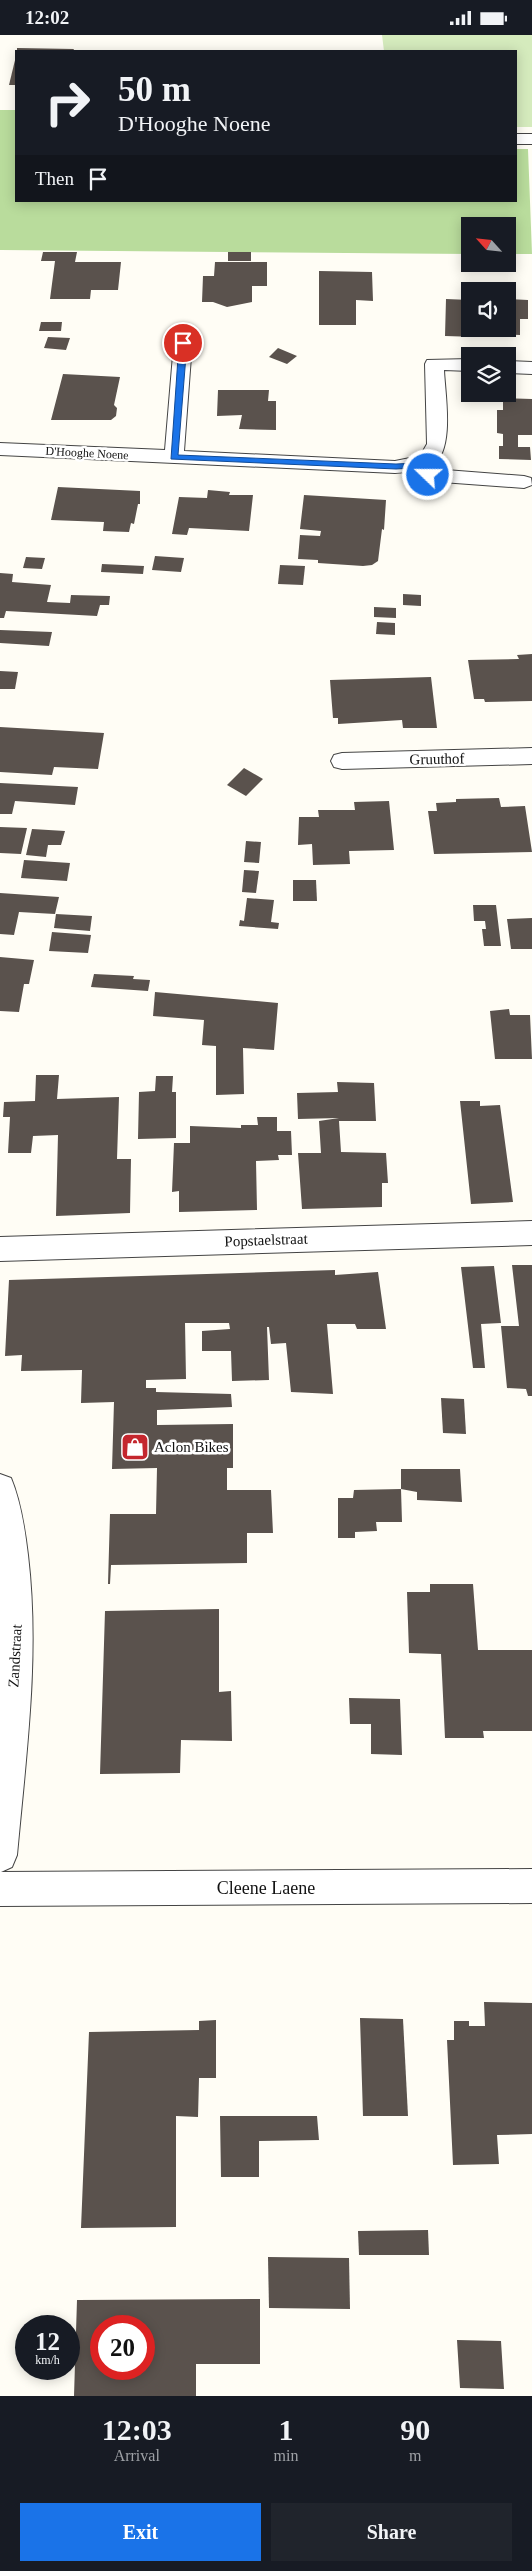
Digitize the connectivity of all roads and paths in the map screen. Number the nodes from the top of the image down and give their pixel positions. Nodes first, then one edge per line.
1 (517, 139) edge
2 (532, 139) edge
3 (183, 343) dead end
4 (461, 365) edge
5 (516, 367) edge
6 (532, 367) edge
7 (0, 449) edge
8 (174, 457) junction
9 (414, 465) junction
10 (524, 482) dead end
11 (532, 756) edge
12 (342, 761) dead end
13 (532, 1233) edge
14 (0, 1249) edge
15 (0, 1488) edge
16 (0, 1855) edge
17 (532, 1886) edge
18 (0, 1889) edge

1 - 2 street
3 - 8 street
4 - 9 street
5 - 6 street
7 - 8 street, D'Hooghe Noene
8 - 9 street, D'Hooghe Noene
9 - 10 street
11 - 12 street, Gruuthof
13 - 14 street, Popstaelstraat
15 - 16 street, Zandstraat
17 - 18 street, Cleene Laene

